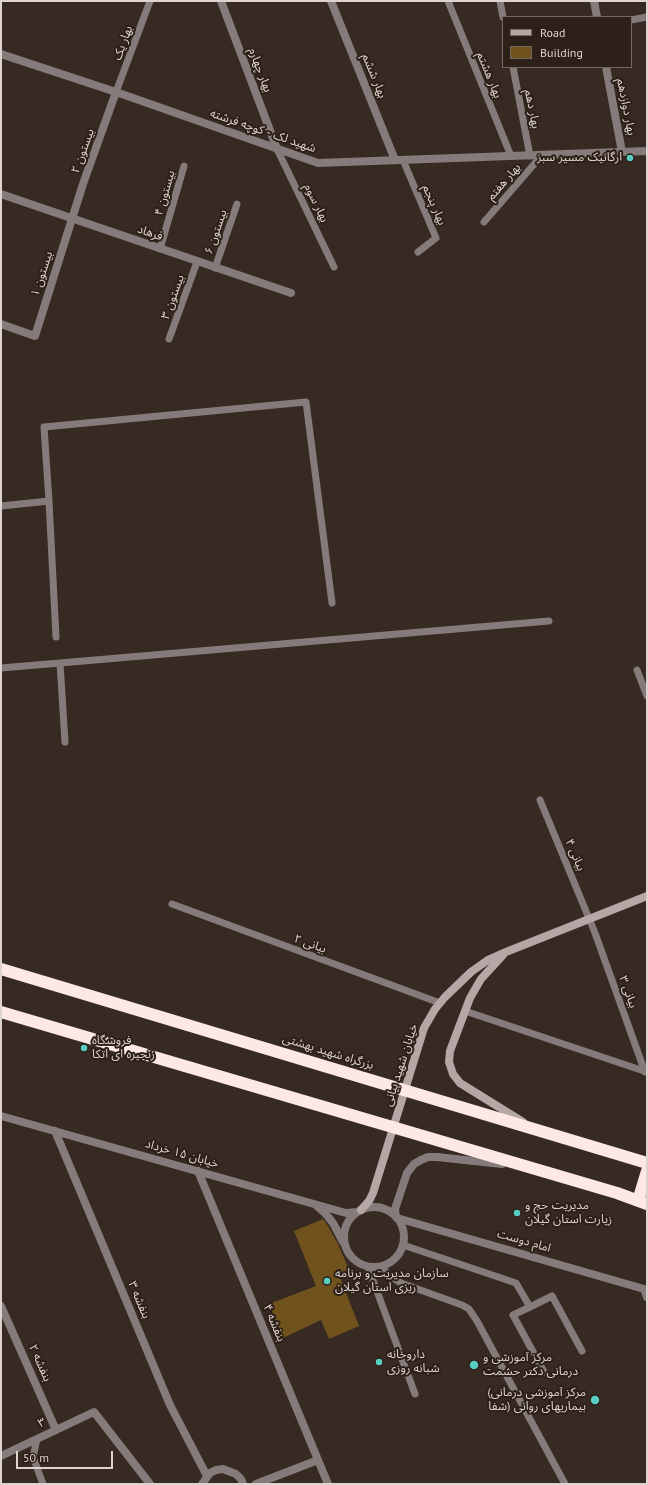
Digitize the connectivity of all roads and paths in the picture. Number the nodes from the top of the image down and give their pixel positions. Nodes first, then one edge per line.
1 (150, 1) edge
2 (221, 1) edge
3 (331, 1) edge
4 (448, 1) edge
5 (500, 1) edge
6 (594, 1) edge
7 (503, 16) edge
8 (597, 16) edge
9 (647, 17) edge
10 (632, 20) edge
11 (1, 54) edge
12 (513, 68) edge
13 (606, 68) edge
14 (116, 92) junction
15 (277, 148) junction
16 (647, 151) edge
17 (622, 152) junction
18 (542, 155) junction
19 (510, 156) junction
20 (530, 156) junction
21 (399, 160) junction
22 (184, 166) dead end
23 (1, 194) edge
24 (237, 204) dead end
25 (72, 219) junction
26 (484, 222) dead end
27 (160, 249) junction
28 (418, 252) dead end
29 (197, 262) junction
30 (334, 267) dead end
31 (215, 268) junction
32 (291, 293) dead end
33 (1, 324) edge
34 (169, 339) dead end
35 (49, 501) junction
36 (1, 506) edge
37 (332, 603) dead end
38 (549, 621) dead end
39 (56, 637) dead end
40 (60, 663) junction
41 (1, 668) edge
42 (637, 670) dead end
43 (647, 696) edge
44 (65, 742) dead end
45 (540, 800) dead end
46 (647, 896) edge
47 (172, 904) dead end
48 (590, 919) junction
49 (506, 952) junction
50 (1, 969) edge
51 (440, 1003) junction
52 (465, 1011) junction
53 (1, 1012) edge
54 (646, 1072) edge
55 (404, 1090) junction
56 (1, 1116) edge
57 (393, 1128) junction
58 (533, 1128) junction
59 (55, 1131) junction
60 (647, 1163) edge
61 (522, 1166) junction
62 (647, 1170) edge
63 (198, 1171) junction
64 (642, 1202) edge
65 (313, 1204) junction
66 (359, 1211) junction
67 (396, 1217) junction
68 (403, 1245) junction
69 (346, 1249) junction
70 (383, 1266) junction
71 (368, 1267) junction
72 (645, 1289) edge
73 (647, 1297) edge
74 (1, 1306) edge
75 (530, 1307) junction
76 (582, 1351) dead end
77 (544, 1372) dead end
78 (415, 1394) dead end
79 (56, 1430) junction
80 (37, 1439) junction
81 (1, 1456) edge
82 (318, 1460) junction
83 (207, 1476) junction
84 (43, 1484) edge
85 (150, 1484) edge
86 (202, 1484) edge
87 (243, 1484) edge
88 (256, 1484) edge
89 (328, 1484) edge
90 (565, 1484) edge

1 - 14 lane, بهار یک
2 - 15 street, بهار چهارم
3 - 21 street, بهار ششم
4 - 19 lane, بهار هشتم
5 - 7 lane
6 - 8 street
9 - 10 lane
11 - 14 street, شهید لک - کوچه فرشته
12 - 20 lane, بهار دهم
13 - 17 street, بهار دوازدهم
14 - 15 street, شهید لک - کوچه فرشته
14 - 25 street, بیستون ۲
15 - 21 street, شهید لک - کوچه فرشته
15 - 30 lane, بهار سوم
16 - 17 street, شهید لک - کوچه فرشته
17 - 18 street, شهید لک - کوچه فرشته
18 - 20 street, شهید لک - کوچه فرشته
18 - 26 lane, بهار هفتم
19 - 20 street, شهید لک - کوچه فرشته
19 - 21 street, شهید لک - کوچه فرشته
21 - 28 lane, بهار پنجم
22 - 27 lane, بیستون ۴
23 - 25 street, فرهاد
24 - 31 lane, بیستون ۶
25 - 27 street, فرهاد
25 - 33 street, بیستون ۱
27 - 29 street, فرهاد
29 - 31 street, فرهاد
29 - 34 lane, بیستون ۳
31 - 32 street, فرهاد
35 - 36 lane
35 - 37 lane
35 - 39 lane
38 - 40 lane
40 - 41 lane
40 - 44 lane
42 - 43 lane
45 - 48 lane, بیانی ۴
46 - 48 street, خیابان شهید بیانی
47 - 51 lane, بیانی ۲
48 - 49 street, خیابان شهید بیانی
48 - 54 lane, بیانی ۳
49 - 51 street, خیابان شهید بیانی
49 - 52 street
50 - 55 highway, بزرگراه شهید بهشتی
51 - 55 street, خیابان شهید بیانی
52 - 54 lane
52 - 58 street
53 - 57 highway
55 - 57 street, خیابان شهید بیانی
55 - 58 highway, بزرگراه شهید بهشتی
56 - 59 street, خیابان ۱۵ خرداد
57 - 61 highway
57 - 66 street, خیابان شهید بیانی
58 - 60 highway, بزرگراه شهید بهشتی
59 - 63 street, خیابان ۱۵ خرداد
59 - 83 street, بنفشه ۳
61 - 64 highway
61 - 67 street
62 - 64 highway
63 - 65 street, خیابان ۱۵ خرداد
63 - 82 street, بنفشه ۴
65 - 66 street, خیابان ۱۵ خرداد
65 - 69 street
66 - 67 street
66 - 69 street
67 - 68 street
67 - 72 street, امام دوست
68 - 70 street
68 - 75 lane
69 - 71 street
70 - 71 street
70 - 90 lane
71 - 78 lane
72 - 73 street
74 - 79 street, بنفشه ۲
75 - 76 lane
75 - 77 lane
79 - 80 street, ۳
79 - 85 street, ۳
80 - 81 street, ۳
80 - 84 lane
82 - 88 street
82 - 89 street, بنفشه ۴
83 - 86 street
83 - 87 street

